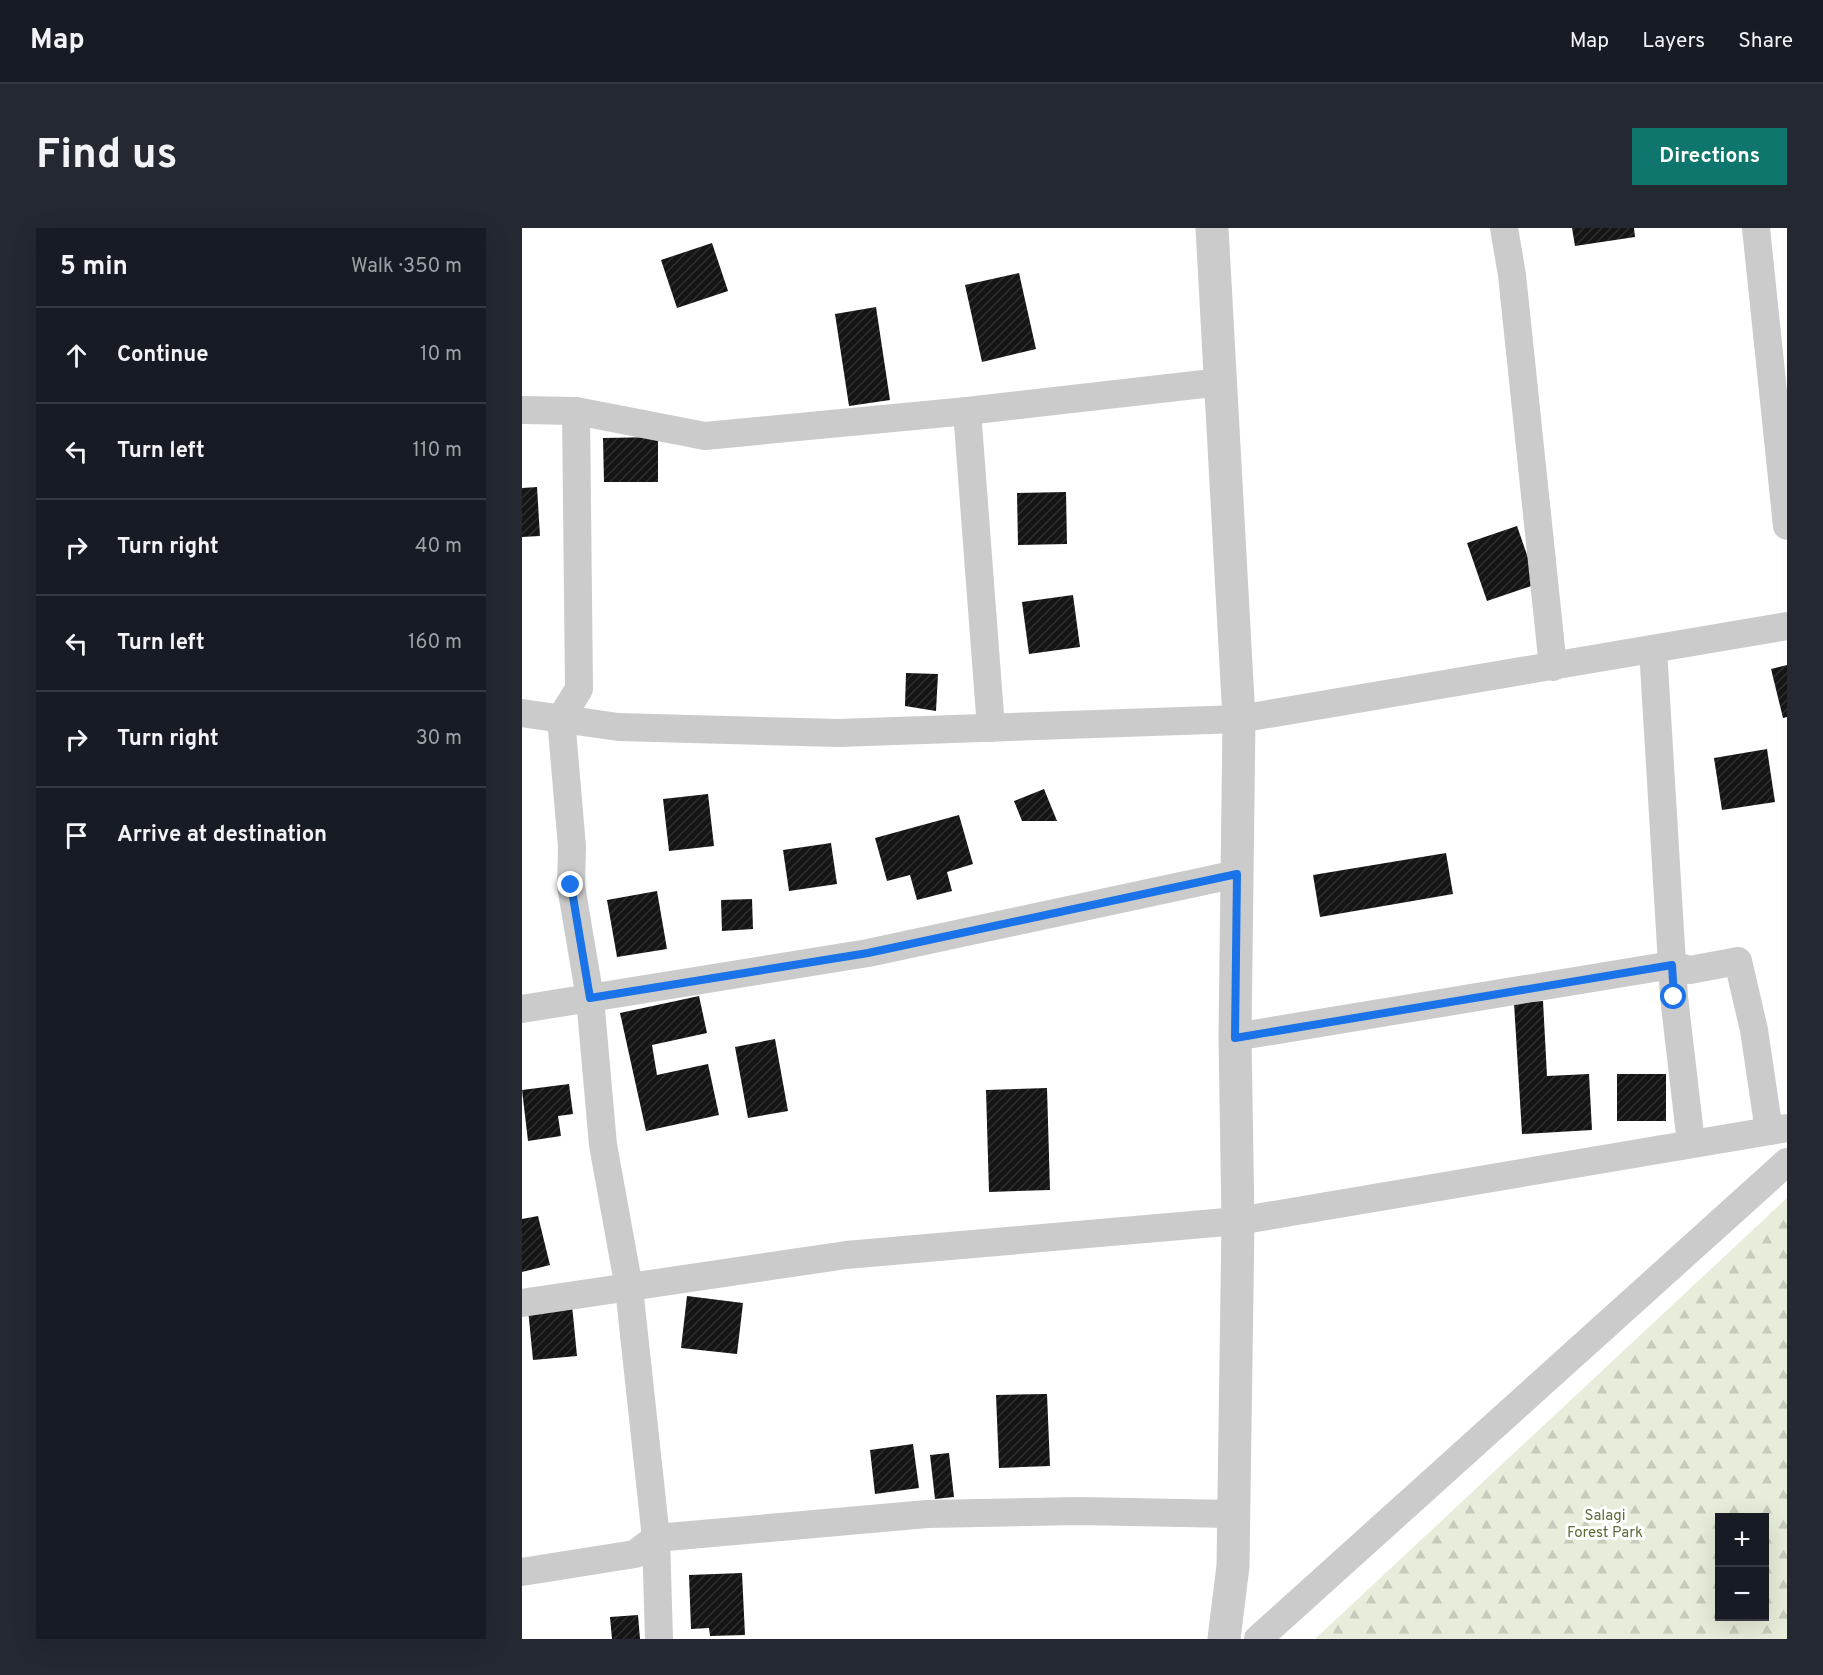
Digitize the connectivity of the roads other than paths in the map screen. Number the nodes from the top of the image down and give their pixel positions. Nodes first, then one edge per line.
1 (1212, 228) edge
2 (1504, 228) edge
3 (1756, 228) edge
4 (1221, 382) junction
5 (1779, 389) edge
6 (522, 410) edge
7 (576, 411) junction
8 (967, 411) junction
9 (1787, 526) edge
10 (1787, 626) edge
11 (1653, 649) junction
12 (1553, 667) junction
13 (522, 713) edge
14 (561, 718) junction
15 (1239, 719) junction
16 (991, 728) junction
17 (1237, 874) junction
18 (1672, 965) junction
19 (590, 998) junction
20 (522, 1009) edge
21 (1235, 1038) junction
22 (1778, 1130) edge
23 (1691, 1143) junction
24 (1787, 1162) edge
25 (1238, 1221) junction
26 (629, 1288) junction
27 (522, 1304) edge
28 (1233, 1514) junction
29 (656, 1538) junction
30 (522, 1572) edge
31 (659, 1639) edge
32 (1224, 1639) edge
33 (1258, 1639) edge

1 - 4 street
2 - 12 street
3 - 5 street
4 - 8 street
4 - 15 street
5 - 9 street
6 - 7 street
7 - 8 street
7 - 14 street
8 - 16 street
10 - 11 street
11 - 12 street
11 - 18 street
12 - 15 street
13 - 14 street
14 - 16 street
14 - 19 street
15 - 16 street
15 - 17 street
17 - 19 street
17 - 21 street
18 - 21 street
18 - 22 street
18 - 23 street
19 - 20 street
19 - 26 street
21 - 25 street
22 - 23 street
23 - 25 street
24 - 33 street
25 - 26 street
25 - 28 street
26 - 27 street
26 - 29 street
28 - 29 street
28 - 32 street
29 - 30 street
29 - 31 street

